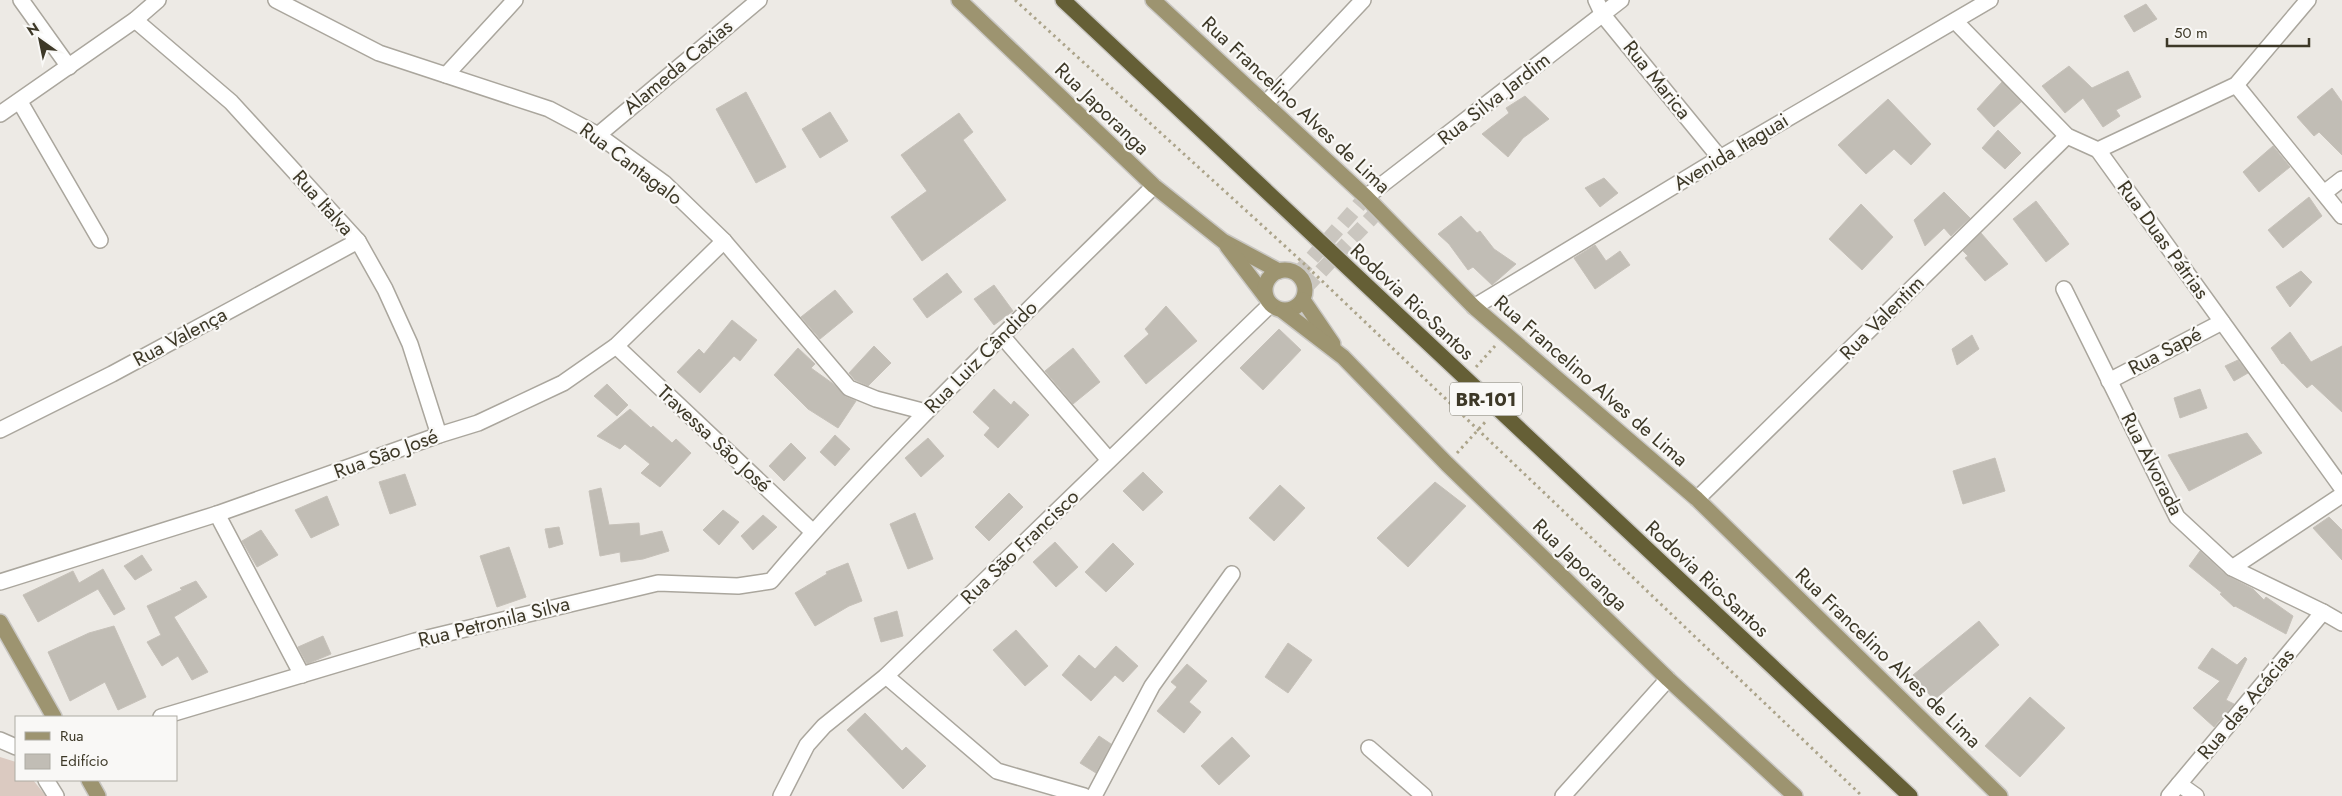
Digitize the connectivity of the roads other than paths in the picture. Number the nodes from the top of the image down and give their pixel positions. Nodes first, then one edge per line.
1 (21, 0) edge
2 (158, 0) edge
3 (276, 0) edge
4 (515, 0) edge
5 (759, 0) edge
6 (959, 0) edge
7 (1063, 0) edge
8 (1153, 0) edge
9 (1363, 0) edge
10 (1596, 0) edge
11 (1621, 0) edge
12 (1990, 0) edge
13 (2308, 0) edge
14 (1604, 15) junction
15 (135, 20) junction
16 (1955, 21) junction
17 (70, 67) junction
18 (446, 75) junction
19 (2236, 85) junction
20 (20, 102) junction
21 (1265, 104) junction
22 (0, 114) edge
23 (598, 135) junction
24 (2067, 136) junction
25 (2098, 150) junction
26 (1720, 158) junction
27 (2342, 179) edge
28 (1154, 186) junction
29 (2324, 193) junction
30 (1366, 197) junction
31 (2342, 216) edge
32 (100, 240) dead end
33 (358, 241) junction
34 (724, 241) junction
35 (1222, 241) junction
36 (1279, 271) junction
37 (2064, 289) dead end
38 (1303, 300) junction
39 (1273, 304) junction
40 (1474, 307) junction
41 (2222, 322) junction
42 (1002, 336) junction
43 (616, 346) junction
44 (1343, 357) junction
45 (2109, 381) junction
46 (926, 412) junction
47 (0, 430) edge
48 (439, 435) junction
49 (1109, 460) junction
50 (2342, 488) edge
51 (2342, 495) edge
52 (1698, 500) junction
53 (217, 514) junction
54 (813, 532) junction
55 (2232, 568) junction
56 (1232, 574) dead end
57 (0, 582) edge
58 (2324, 612) junction
59 (0, 622) edge
60 (2342, 623) edge
61 (302, 675) junction
62 (886, 676) junction
63 (1668, 679) junction
64 (53, 716) edge
65 (164, 716) edge
66 (0, 740) edge
67 (15, 748) edge
68 (1369, 748) dead end
69 (47, 781) edge
70 (90, 781) edge
71 (2179, 784) junction
72 (56, 796) edge
73 (98, 796) edge
74 (781, 796) edge
75 (1084, 796) edge
76 (1094, 796) edge
77 (1424, 796) edge
78 (1563, 796) edge
79 (1795, 796) edge
80 (1910, 796) edge
81 (2000, 796) edge
82 (2169, 796) edge
83 (2196, 796) edge

1 - 17 street
2 - 15 street
3 - 18 street, Rua Cantagalo
4 - 18 street
5 - 23 street, Alameda Caxias
6 - 28 main road, Rua Japoranga
7 - 80 highway, Rodovia Rio-Santos / BR-101
8 - 21 main road, Rua Francelino Alves de Lima
9 - 21 street
10 - 14 street, Rua Marica
11 - 14 street, Rua Silva Jardim
12 - 16 street, Avenida Itaguai
13 - 19 street
14 - 26 street, Rua Marica
14 - 30 street, Rua Silva Jardim
15 - 17 street
15 - 33 street, Rua Italva
16 - 24 street, Rua Duas Pátrias
16 - 26 street, Avenida Itaguai
17 - 20 street
18 - 23 street, Rua Cantagalo
19 - 25 street
19 - 29 street
20 - 22 street
20 - 32 street
21 - 30 main road, Rua Francelino Alves de Lima
23 - 34 street, Rua Cantagalo
24 - 25 street, Rua Duas Pátrias
24 - 52 street, Rua Valentim
25 - 41 street, Rua Duas Pátrias
26 - 40 street, Avenida Itaguai
27 - 29 street
28 - 35 main road, Rua Japoranga
28 - 42 street, Rua Luiz Cândido
29 - 31 street
30 - 40 main road, Rua Francelino Alves de Lima
33 - 47 street, Rua Valença
33 - 48 street, Rua Italva
34 - 43 street, Rua São José
34 - 46 street, Rua Cantagalo
35 - 36 main road, Rua Japoranga
35 - 39 main road, Rua Japoranga
36 - 38 main road
36 - 39 main road
37 - 45 street, Rua Alvorada
38 - 39 main road
38 - 44 main road, Rua Japoranga
39 - 44 main road, Rua Japoranga
39 - 49 street, Rua São Francisco
40 - 52 main road, Rua Francelino Alves de Lima
41 - 45 street, Rua Sapé
41 - 50 street, Rua Duas Pátrias
42 - 46 street, Rua Luiz Cândido
42 - 49 street
43 - 48 street, Rua São José
43 - 54 street, Travessa São José
44 - 63 main road, Rua Japoranga
45 - 55 street, Rua Alvorada
46 - 54 street, Rua Luiz Cândido
48 - 53 street, Rua São José
49 - 62 street, Rua São Francisco
51 - 55 street
52 - 81 main road, Rua Francelino Alves de Lima
53 - 57 street, Rua São José
53 - 61 street
54 - 61 street, Rua Petronila Silva
55 - 58 street, Rua Alvorada
56 - 76 street
58 - 60 street, Rua Alvorada
58 - 71 street, Rua das Acácias
59 - 64 main road
61 - 65 street, Rua Petronila Silva
62 - 74 street, Rua São Francisco
62 - 75 street
63 - 78 street
63 - 79 main road, Rua Japoranga
66 - 67 street
68 - 77 street
69 - 72 street
70 - 73 main road
71 - 82 street, Rua das Acácias
71 - 83 street

